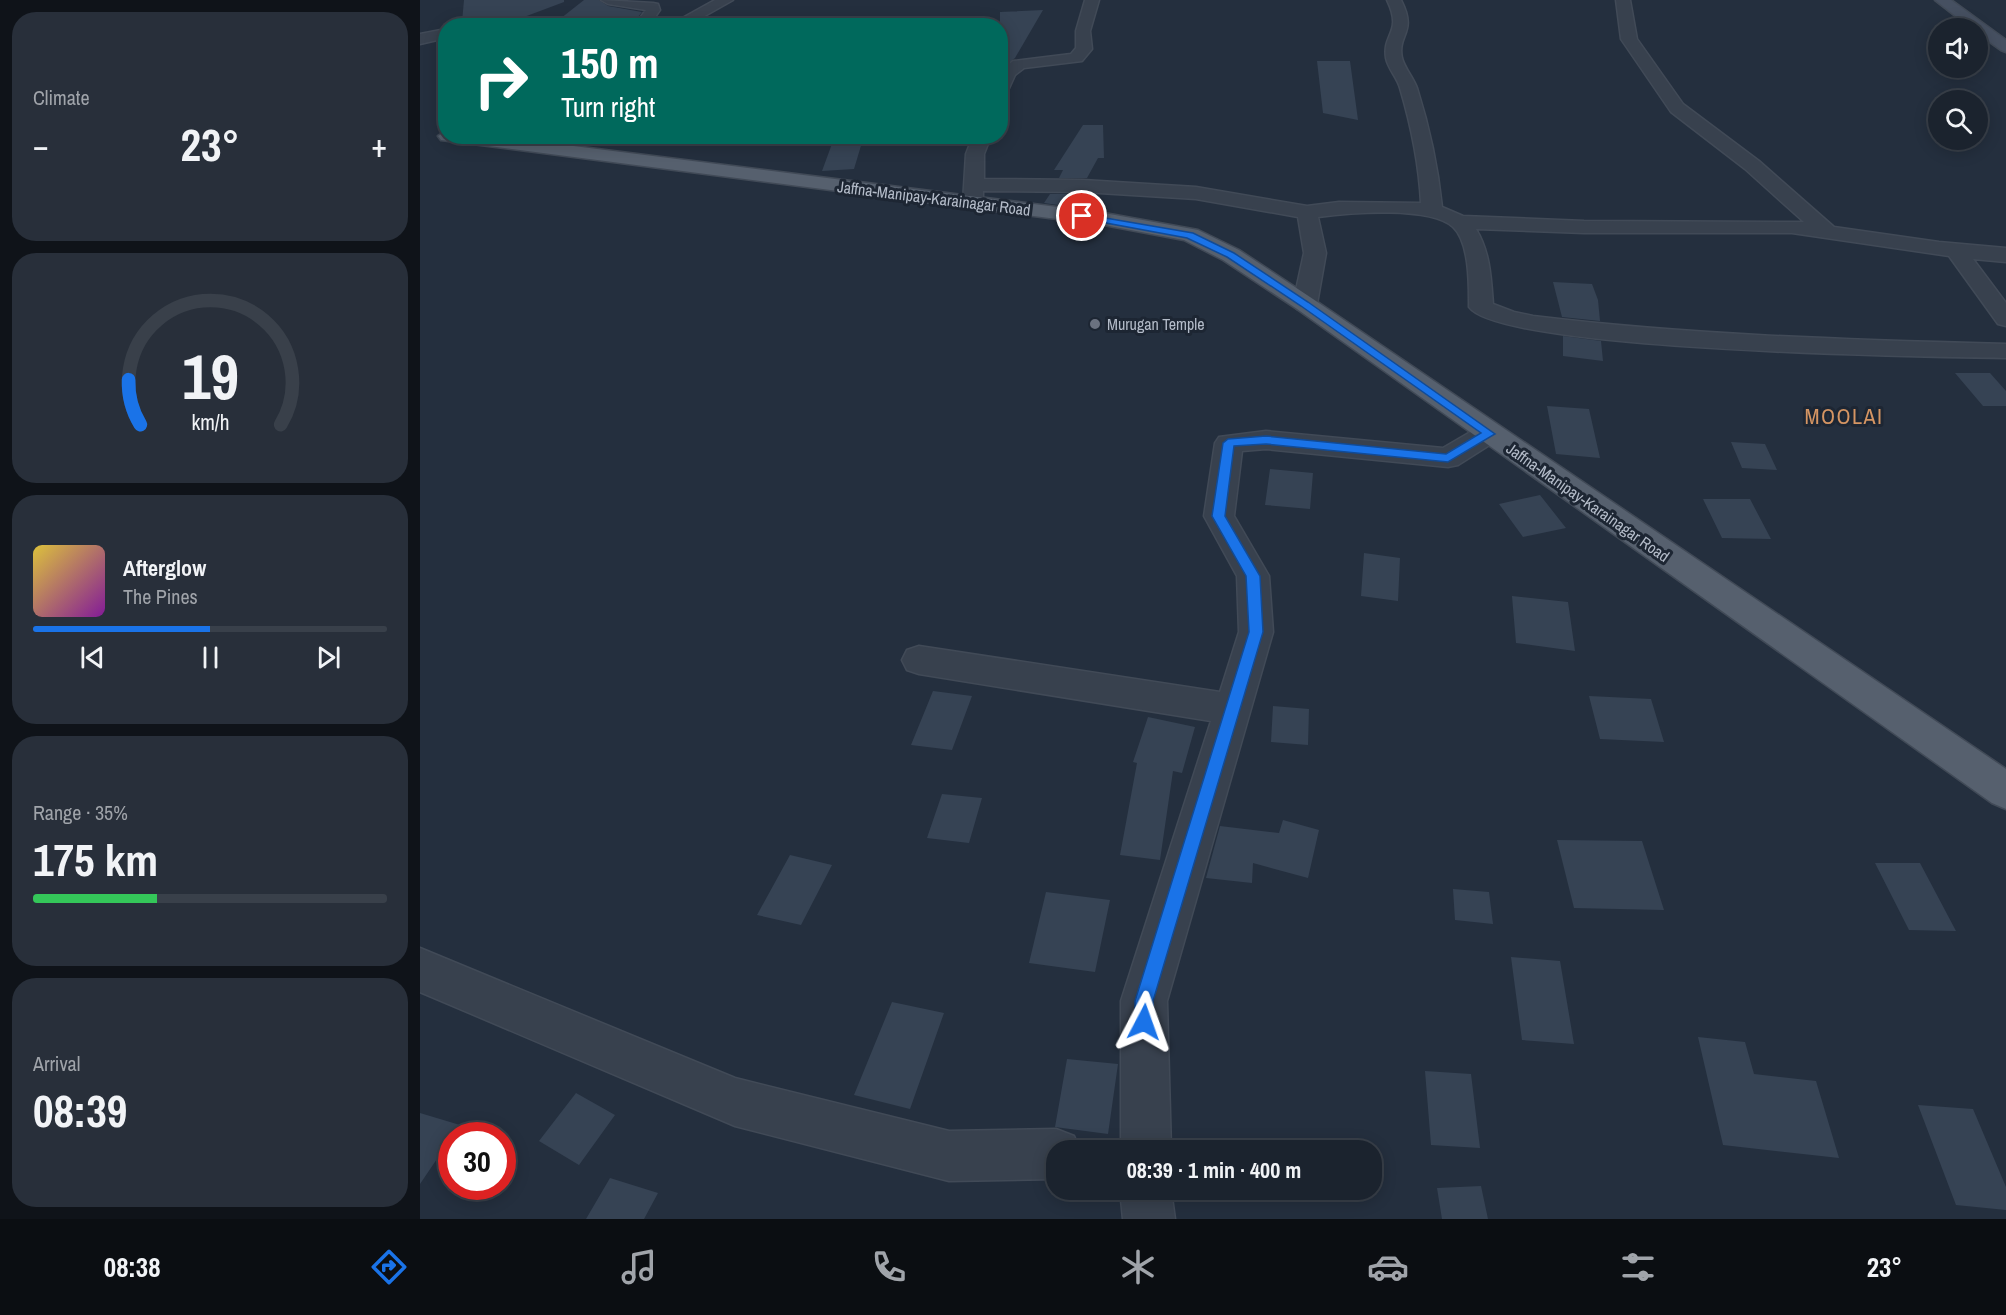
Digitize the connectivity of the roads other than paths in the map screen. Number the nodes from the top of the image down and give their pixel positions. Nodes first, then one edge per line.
1 (608, 0) edge
2 (726, 0) edge
3 (1092, 0) edge
4 (1394, 0) edge
5 (1623, 0) edge
6 (1942, 0) edge
7 (647, 18) edge
8 (691, 18) edge
9 (438, 35) edge
10 (420, 39) edge
11 (2006, 47) edge
12 (1008, 68) edge
13 (514, 144) edge
14 (979, 144) edge
15 (974, 194) junction
16 (1431, 210) junction
17 (1307, 212) junction
18 (1460, 222) junction
19 (1827, 232) junction
20 (1956, 251) junction
21 (2006, 255) edge
22 (1305, 304) junction
23 (2006, 319) edge
24 (2006, 351) edge
25 (1489, 434) junction
26 (919, 660) dead end
27 (1233, 709) junction
28 (2006, 791) edge
29 (420, 970) edge
30 (1146, 1140) edge
31 (1046, 1154) edge
32 (1147, 1200) edge
33 (1149, 1219) edge

1 - 7 street
2 - 8 street
3 - 12 street
4 - 16 street
5 - 19 street
6 - 11 street
9 - 10 street
13 - 15 main road, Jaffna-Manipay-Karainagar Road
14 - 15 street
15 - 17 street
15 - 22 main road, Jaffna-Manipay-Karainagar Road
16 - 17 street
16 - 18 street
17 - 22 street
18 - 19 street
18 - 24 street
19 - 20 street
20 - 21 street
20 - 23 street
22 - 25 main road, Jaffna-Manipay-Karainagar Road
25 - 27 street
25 - 28 main road, Jaffna-Manipay-Karainagar Road
26 - 27 street
27 - 30 street
29 - 31 street
32 - 33 street

